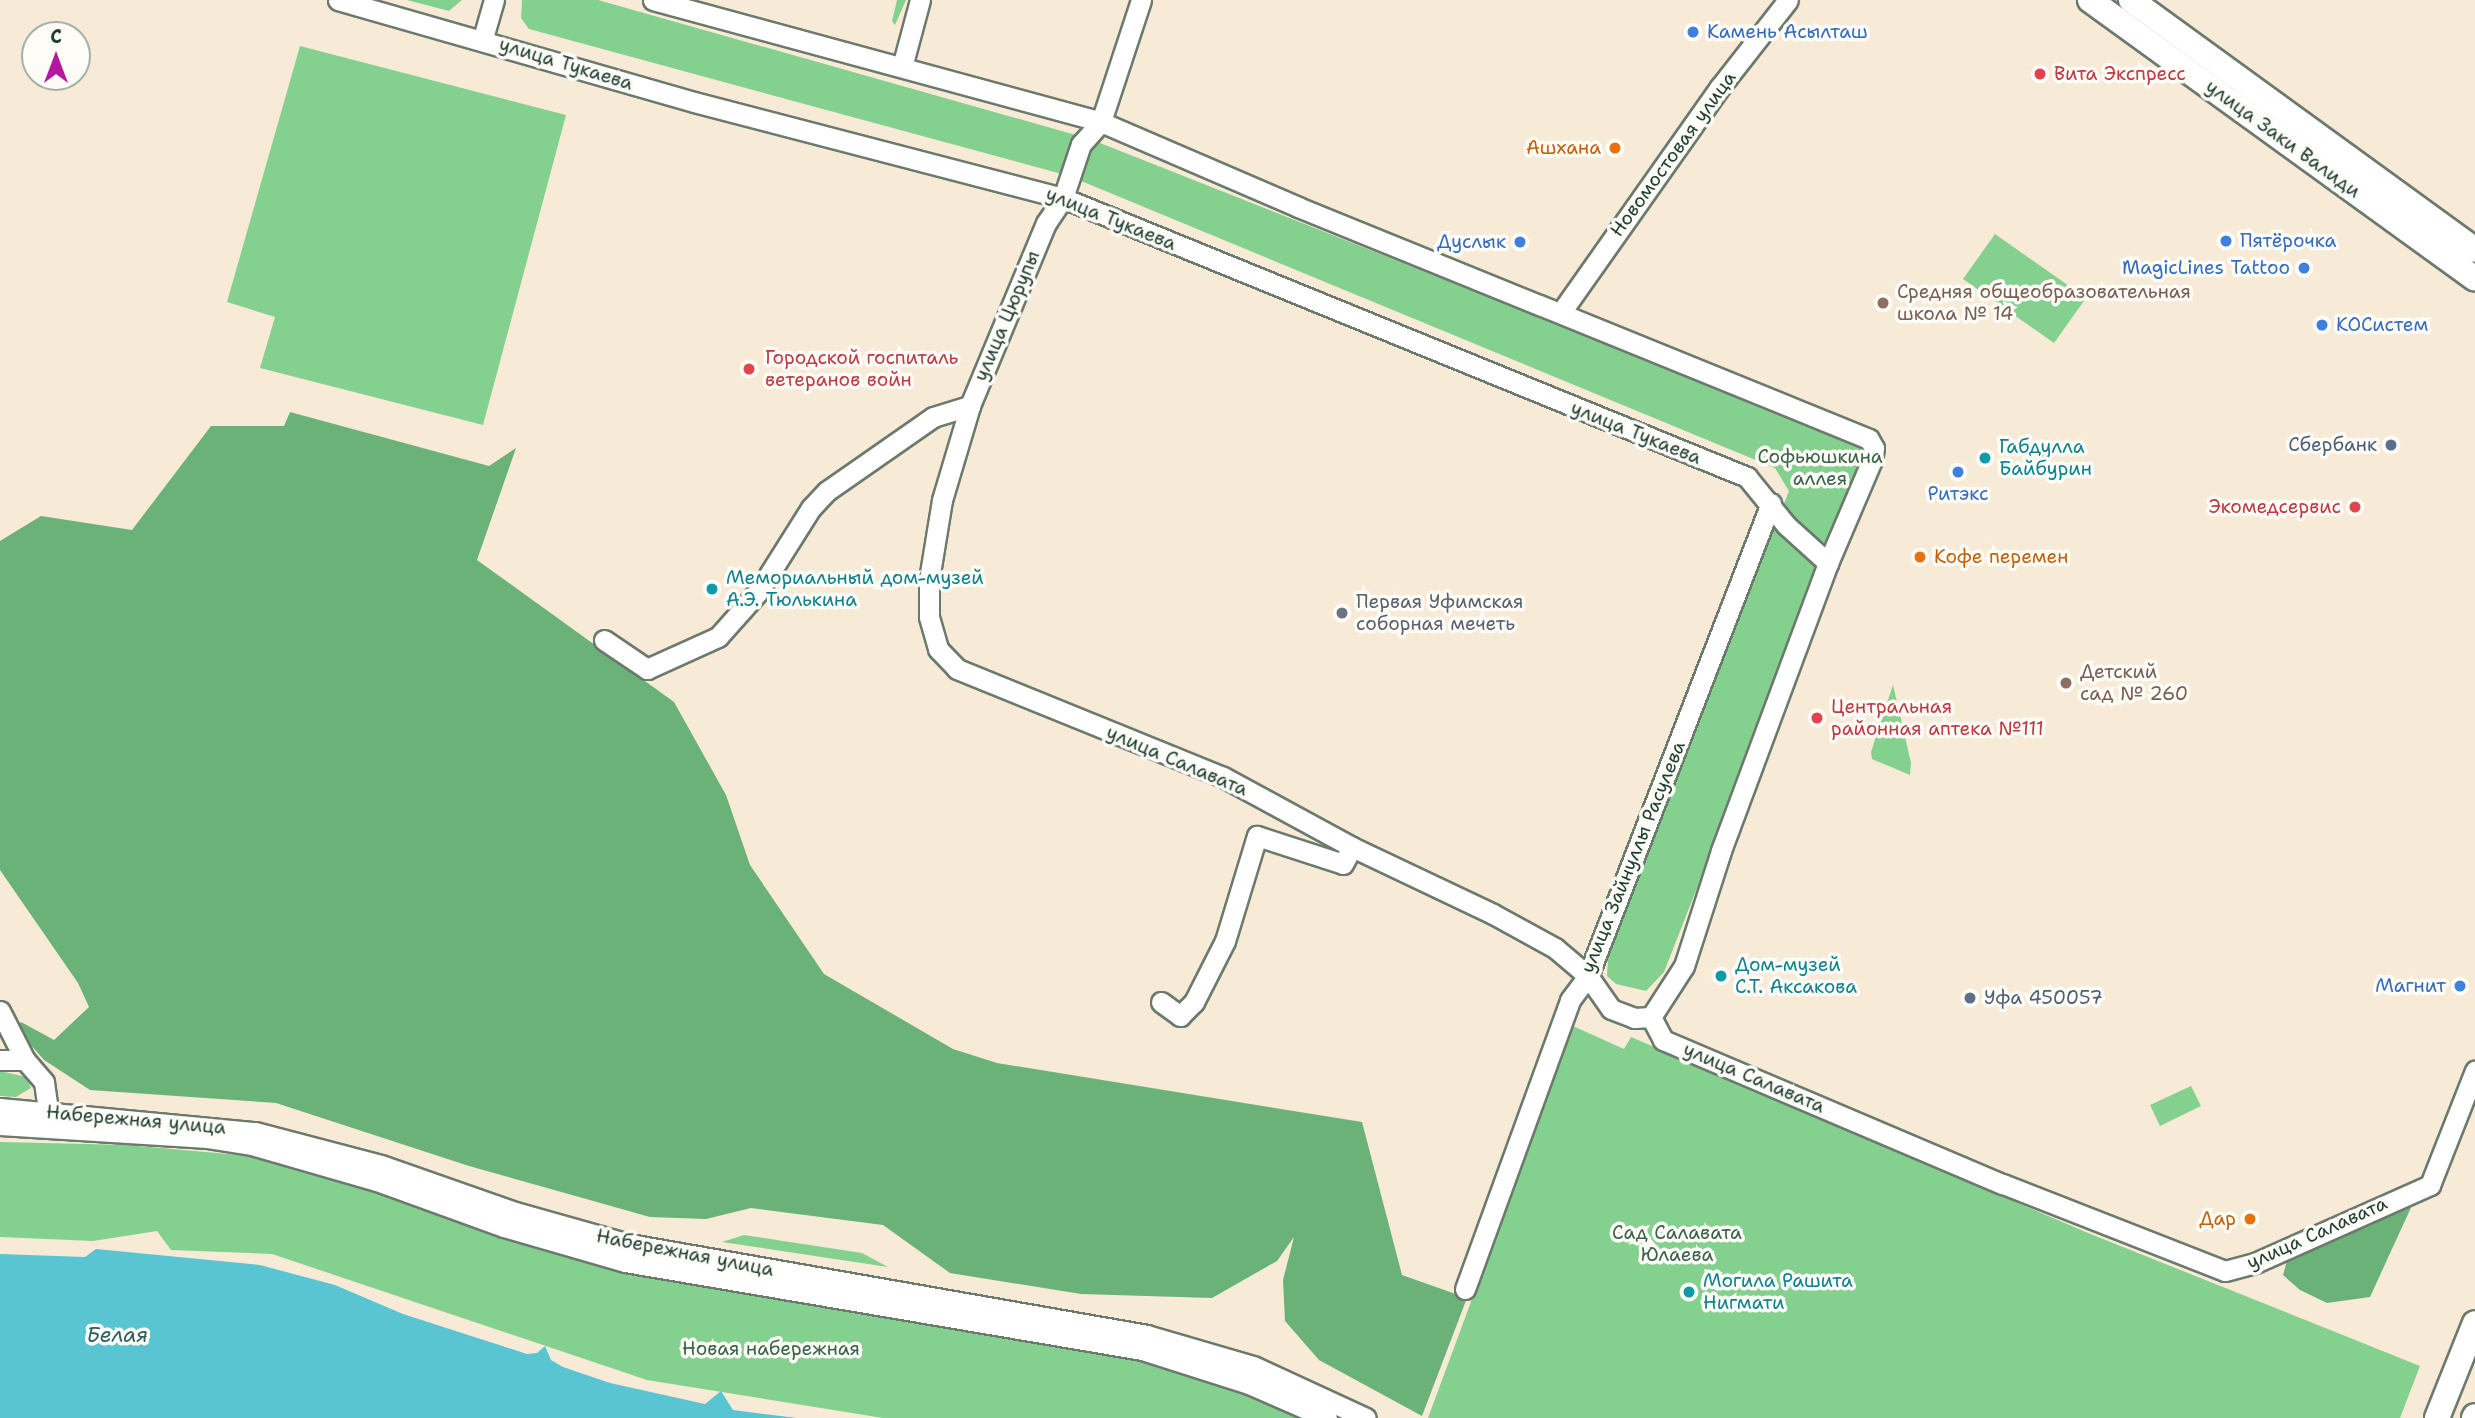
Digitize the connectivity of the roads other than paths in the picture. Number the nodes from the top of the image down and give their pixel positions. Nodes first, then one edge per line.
1 (338, 0) edge
2 (494, 0) edge
3 (653, 0) edge
4 (920, 0) edge
5 (1141, 0) edge
6 (1788, 0) edge
7 (2090, 0) edge
8 (2131, 0) edge
9 (483, 38) junction
10 (902, 67) junction
11 (1101, 122) junction
12 (1063, 198) junction
13 (2475, 250) edge
14 (2475, 278) edge
15 (1562, 311) junction
16 (970, 406) junction
17 (1771, 503) junction
18 (1828, 563) junction
19 (604, 640) dead end
20 (938, 649) joint
21 (1352, 847) junction
22 (1588, 976) junction
23 (1161, 1002) dead end
24 (0, 1011) edge
25 (1651, 1017) junction
26 (0, 1060) edge
27 (25, 1060) junction
28 (2475, 1071) edge
29 (0, 1108) edge
30 (48, 1111) junction
31 (0, 1125) edge
32 (1465, 1289) dead end
33 (2475, 1323) edge
34 (1327, 1418) edge
35 (1366, 1418) edge
36 (2437, 1418) edge

1 - 9 street, улица Тукаева
2 - 9 street
3 - 10 street
4 - 10 street
5 - 11 street, улица Цюрупы
6 - 15 street, Новомостовая улица
7 - 14 main road, улица Заки Валиди
8 - 13 main road, улица Заки Валиди
9 - 12 street, улица Тукаева
10 - 11 street
11 - 12 street, улица Цюрупы
11 - 15 street
12 - 16 street, улица Цюрупы
12 - 17 street, улица Тукаева
15 - 18 street
16 - 19 street
16 - 20 street, улица Цюрупы
17 - 18 street, улица Тукаева
17 - 22 street, улица Зайнуллы Расулева
18 - 25 street
20 - 21 street, улица Салавата
21 - 22 street, улица Салавата
21 - 23 street
22 - 25 street, улица Салавата
22 - 32 street, улица Зайнуллы Расулева
24 - 27 street
25 - 28 street, улица Салавата
26 - 27 street
27 - 30 street
29 - 30 street, Набережная улица
30 - 35 street, Набережная улица
31 - 34 street, Набережная улица
33 - 36 main road

